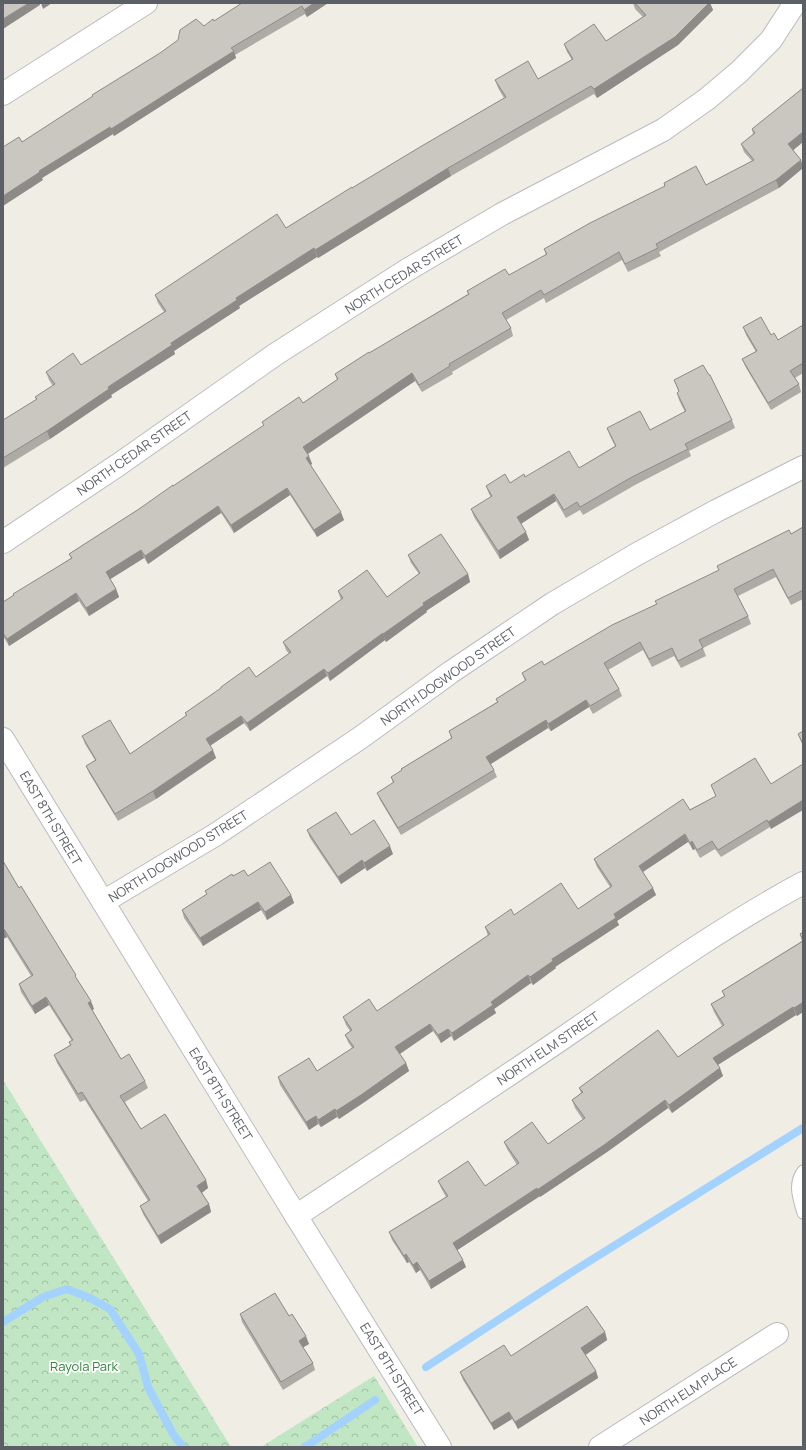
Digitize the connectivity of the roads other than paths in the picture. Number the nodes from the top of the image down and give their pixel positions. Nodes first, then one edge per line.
1 (146, 3) edge
2 (795, 3) edge
3 (3, 94) edge
4 (803, 467) edge
5 (3, 542) edge
6 (3, 739) edge
7 (803, 883) edge
8 (103, 902) junction
9 (803, 1171) edge
10 (803, 1214) edge
11 (296, 1216) junction
12 (777, 1334) dead end
13 (440, 1447) edge
14 (600, 1447) edge

1 - 3 street
2 - 5 street, NORTH CEDAR STREET
4 - 8 street, NORTH DOGWOOD STREET
6 - 8 street, EAST 8TH STREET
7 - 11 street, NORTH ELM STREET
8 - 11 street, EAST 8TH STREET
9 - 10 lane
11 - 13 street, EAST 8TH STREET
12 - 14 street, NORTH ELM PLACE

